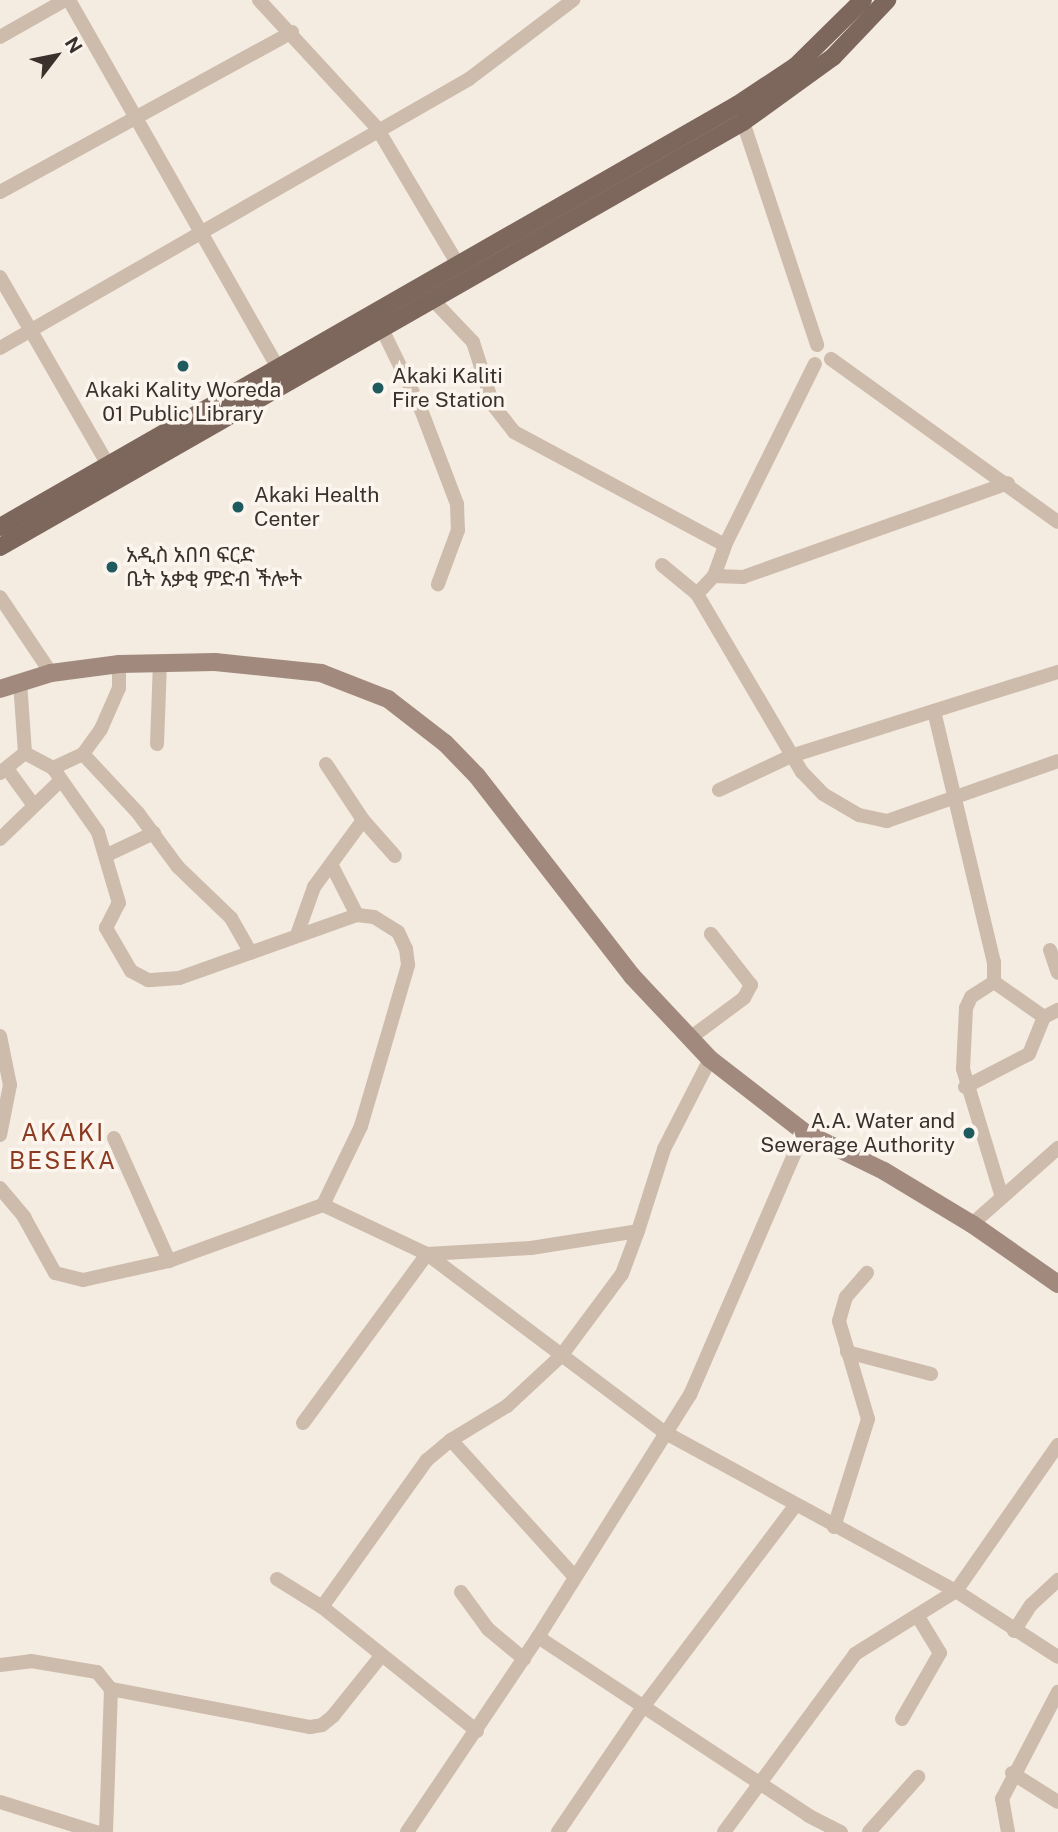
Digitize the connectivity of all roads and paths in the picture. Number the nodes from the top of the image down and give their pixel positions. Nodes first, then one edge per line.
1 (67, 0) edge
2 (259, 0) edge
3 (573, 0) edge
4 (863, 0) edge
5 (887, 0) edge
6 (292, 32) junction
7 (0, 37) edge
8 (137, 116) junction
9 (743, 122) junction
10 (377, 128) junction
11 (0, 192) edge
12 (200, 230) junction
13 (458, 266) junction
14 (0, 277) edge
15 (433, 300) junction
16 (382, 329) junction
17 (29, 333) junction
18 (817, 345) junction
19 (0, 348) edge
20 (831, 359) junction
21 (815, 364) junction
22 (279, 369) junction
23 (112, 472) junction
24 (1008, 483) junction
25 (1058, 522) edge
26 (0, 527) edge
27 (725, 545) junction
28 (0, 547) edge
29 (662, 565) dead end
30 (714, 576) junction
31 (438, 584) dead end
32 (697, 594) junction
33 (0, 597) edge
34 (160, 663) junction
35 (119, 664) junction
36 (1058, 672) edge
37 (51, 673) junction
38 (20, 682) junction
39 (0, 689) edge
40 (934, 711) junction
41 (157, 744) dead end
42 (25, 753) junction
43 (83, 754) junction
44 (791, 756) junction
45 (1058, 761) edge
46 (326, 764) dead end
47 (4, 772) edge
48 (56, 775) junction
49 (719, 790) dead end
50 (951, 797) junction
51 (32, 803) junction
52 (363, 820) junction
53 (153, 834) junction
54 (0, 839) edge
55 (107, 855) junction
56 (395, 856) dead end
57 (331, 864) junction
58 (357, 915) junction
59 (298, 932) junction
60 (711, 934) dead end
61 (1051, 950) dead end
62 (251, 953) junction
63 (1058, 973) edge
64 (994, 982) junction
65 (1058, 1010) edge
66 (1044, 1017) junction
67 (0, 1038) edge
68 (690, 1038) junction
69 (710, 1059) junction
70 (965, 1087) junction
71 (804, 1132) junction
72 (0, 1135) edge
73 (114, 1138) dead end
74 (1058, 1148) edge
75 (0, 1188) edge
76 (1002, 1197) junction
77 (323, 1205) junction
78 (972, 1224) junction
79 (638, 1231) junction
80 (427, 1254) junction
81 (169, 1261) junction
82 (867, 1273) dead end
83 (1058, 1284) edge
84 (847, 1352) junction
85 (561, 1356) junction
86 (931, 1374) dead end
87 (303, 1423) dead end
88 (664, 1432) junction
89 (451, 1440) junction
90 (1058, 1445) edge
91 (794, 1507) junction
92 (834, 1527) junction
93 (573, 1575) junction
94 (277, 1580) dead end
95 (1058, 1580) edge
96 (956, 1591) junction
97 (461, 1592) dead end
98 (321, 1607) junction
99 (917, 1615) junction
100 (1014, 1631) junction
101 (538, 1637) junction
102 (381, 1656) junction
103 (1058, 1657) edge
104 (524, 1659) junction
105 (0, 1665) edge
106 (111, 1689) junction
107 (1058, 1692) edge
108 (643, 1707) junction
109 (902, 1719) dead end
110 (477, 1731) junction
111 (1012, 1773) junction
112 (918, 1777) dead end
113 (758, 1782) junction
114 (0, 1802) edge
115 (1058, 1802) edge
116 (96, 1832) edge
117 (106, 1832) edge
118 (407, 1832) edge
119 (558, 1832) edge
120 (724, 1832) edge
121 (841, 1832) edge
122 (869, 1832) edge
123 (1008, 1832) edge

1 - 7 street
1 - 8 street
2 - 6 street
3 - 10 street
4 - 13 main road
5 - 9 main road
6 - 8 street
6 - 10 street
8 - 11 street
8 - 12 street
9 - 15 main road
9 - 18 street
10 - 12 street
10 - 13 street
12 - 17 street
12 - 22 street
13 - 22 main road
14 - 17 street
15 - 16 main road
15 - 27 street
16 - 23 main road
16 - 31 street
17 - 19 street
17 - 23 street
18 - 20 street
18 - 21 street
20 - 21 street
20 - 24 street
21 - 27 street
22 - 23 main road
23 - 26 main road
23 - 28 main road
24 - 25 street
24 - 30 street
27 - 30 street
29 - 32 street
30 - 32 street
32 - 44 street
33 - 37 street
34 - 35 main road
34 - 41 street
34 - 68 main road
35 - 37 main road
35 - 43 street
36 - 40 street
37 - 38 main road
38 - 39 main road
38 - 42 street
40 - 44 street
40 - 50 street
42 - 47 street
42 - 48 street
43 - 48 street
43 - 53 street
44 - 49 street
44 - 50 street
45 - 50 street
46 - 52 street
47 - 51 street
48 - 51 street
48 - 55 street
50 - 64 street
51 - 54 street
52 - 56 street
52 - 57 street
53 - 55 street
53 - 62 street
55 - 62 street
57 - 58 street
57 - 59 street
58 - 59 street
58 - 77 street
59 - 62 street
60 - 68 street
61 - 63 street
64 - 66 street
64 - 70 street
65 - 66 street
66 - 70 street
67 - 72 street
68 - 69 main road
69 - 71 main road
69 - 79 street
70 - 76 street
71 - 78 main road
71 - 88 street
73 - 81 street
74 - 76 street
75 - 81 street
76 - 78 street
77 - 80 street
77 - 81 street
78 - 83 main road
79 - 80 street
79 - 85 street
80 - 85 street
80 - 87 street
82 - 84 street
84 - 86 street
84 - 92 street
85 - 88 street
85 - 89 street
88 - 91 street
88 - 93 street
89 - 93 street
89 - 98 street
90 - 96 street
91 - 92 street
91 - 108 street
92 - 96 street
93 - 101 street
94 - 98 street
95 - 100 street
96 - 99 street
96 - 100 street
97 - 104 street
98 - 102 street
99 - 109 street
99 - 113 street
100 - 103 street
101 - 104 street
101 - 108 street
102 - 106 street
102 - 110 street
104 - 110 street
105 - 106 street
106 - 117 street
107 - 111 street
108 - 113 street
108 - 119 street
110 - 118 street
111 - 115 street
111 - 123 street
112 - 122 street
113 - 120 street
113 - 121 street
114 - 116 street

